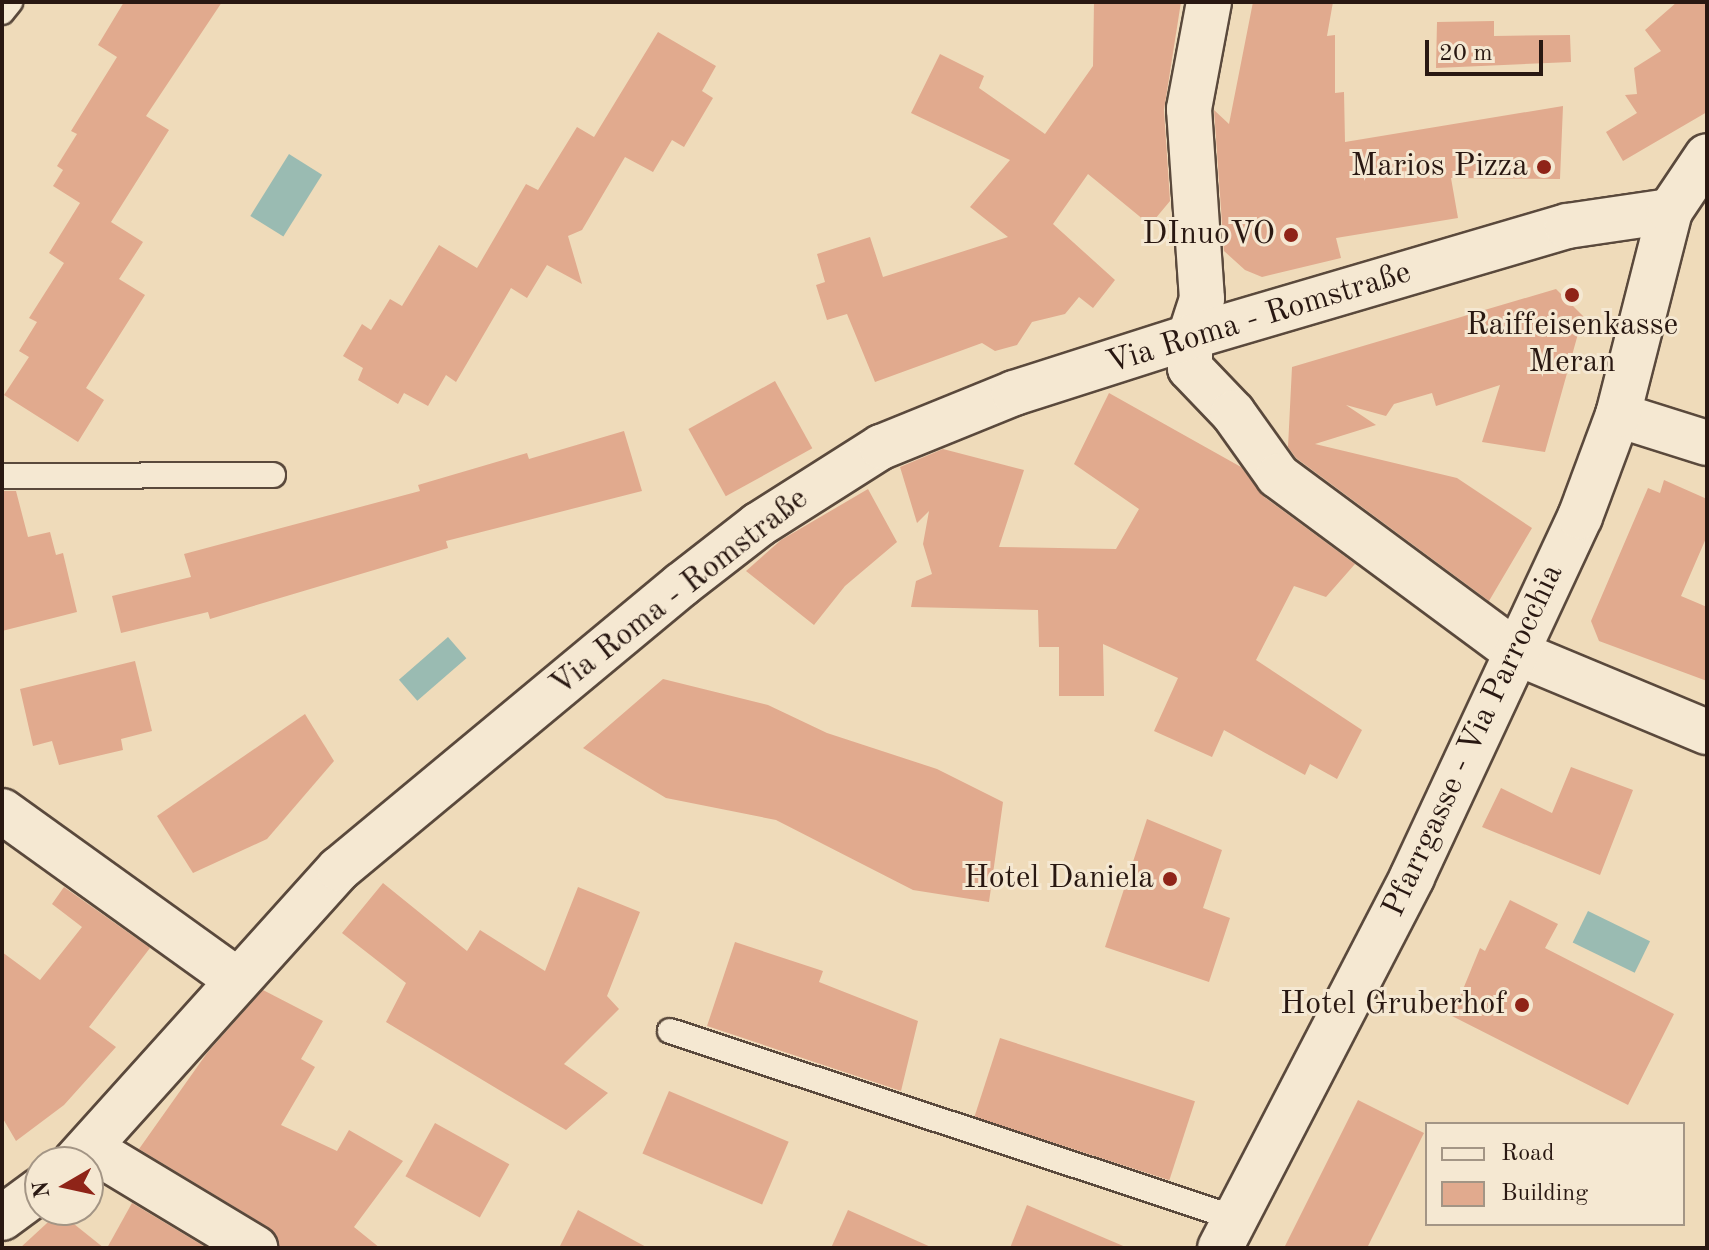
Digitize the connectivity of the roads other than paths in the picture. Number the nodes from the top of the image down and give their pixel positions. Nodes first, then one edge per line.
1 (10, 2) edge
2 (1209, 2) edge
3 (2, 12) edge
4 (1707, 156) edge
5 (1670, 211) junction
6 (1190, 337) junction
7 (1618, 415) junction
8 (1707, 443) edge
9 (273, 475) dead end
10 (2, 476) edge
11 (1517, 653) junction
12 (1707, 732) edge
13 (2, 811) edge
14 (236, 979) junction
15 (670, 1031) dead end
16 (91, 1146) edge
17 (104, 1166) edge
18 (24, 1202) edge
19 (2, 1218) edge
20 (1228, 1233) edge
21 (255, 1248) edge

1 - 3 lane
2 - 6 street
4 - 5 street, Pfarrgasse - Via Parrocchia
5 - 6 street, Via Roma - Romstraße
5 - 7 street, Pfarrgasse - Via Parrocchia
6 - 11 street
6 - 14 street, Via Roma - Romstraße
7 - 8 street
7 - 11 street, Pfarrgasse - Via Parrocchia
9 - 10 lane
11 - 12 street
11 - 20 street, Pfarrgasse - Via Parrocchia
13 - 14 street
14 - 16 street, Via Roma - Romstraße
15 - 20 lane
17 - 21 street
18 - 19 street

